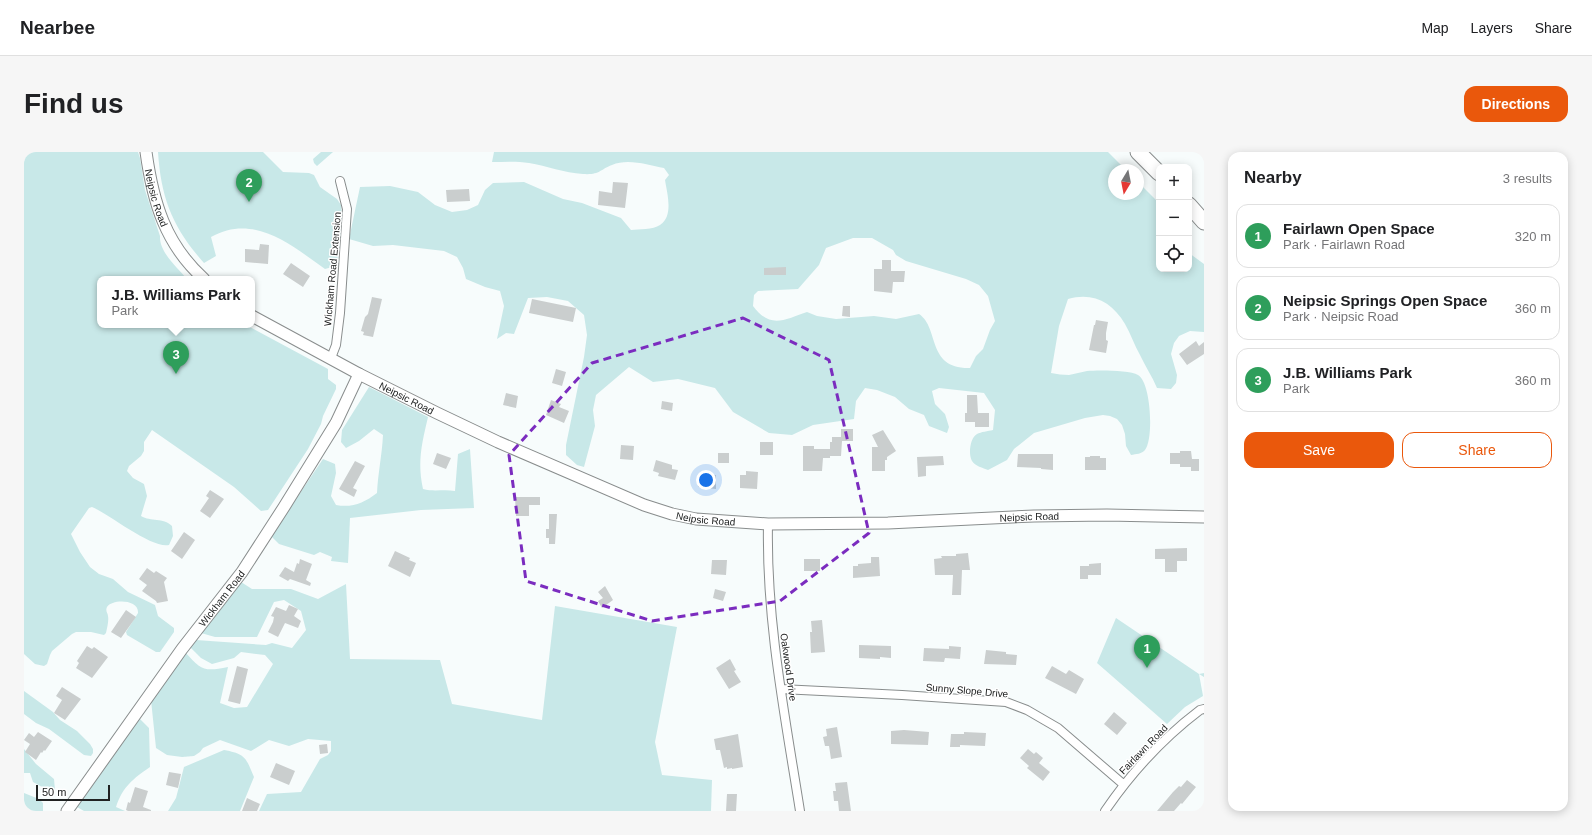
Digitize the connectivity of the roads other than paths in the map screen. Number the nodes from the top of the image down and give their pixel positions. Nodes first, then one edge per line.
1 (146, 152) edge
2 (1138, 152) edge
3 (1156, 170) edge
4 (340, 181) dead end
5 (1192, 208) edge
6 (1204, 222) edge
7 (201, 276) edge
8 (255, 318) edge
9 (331, 358) junction
10 (359, 374) junction
11 (1204, 516) edge
12 (768, 524) junction
13 (781, 689) junction
14 (1204, 709) edge
15 (1123, 784) junction
16 (67, 811) edge
17 (800, 811) edge
18 (1105, 811) edge

1 - 7 street, Neipsic Road
2 - 3 highway
4 - 9 street, Wickham Road Extension
5 - 6 highway
8 - 9 street, Neipsic Road
9 - 10 street, Neipsic Road
10 - 12 street, Neipsic Road
10 - 16 street, Wickham Road
11 - 12 street, Neipsic Road
12 - 13 street, Oakwood Drive
13 - 15 street, Sunny Slope Drive
13 - 17 street, Oakwood Drive
14 - 15 street, Fairlawn Road
15 - 18 street, Fairlawn Road

